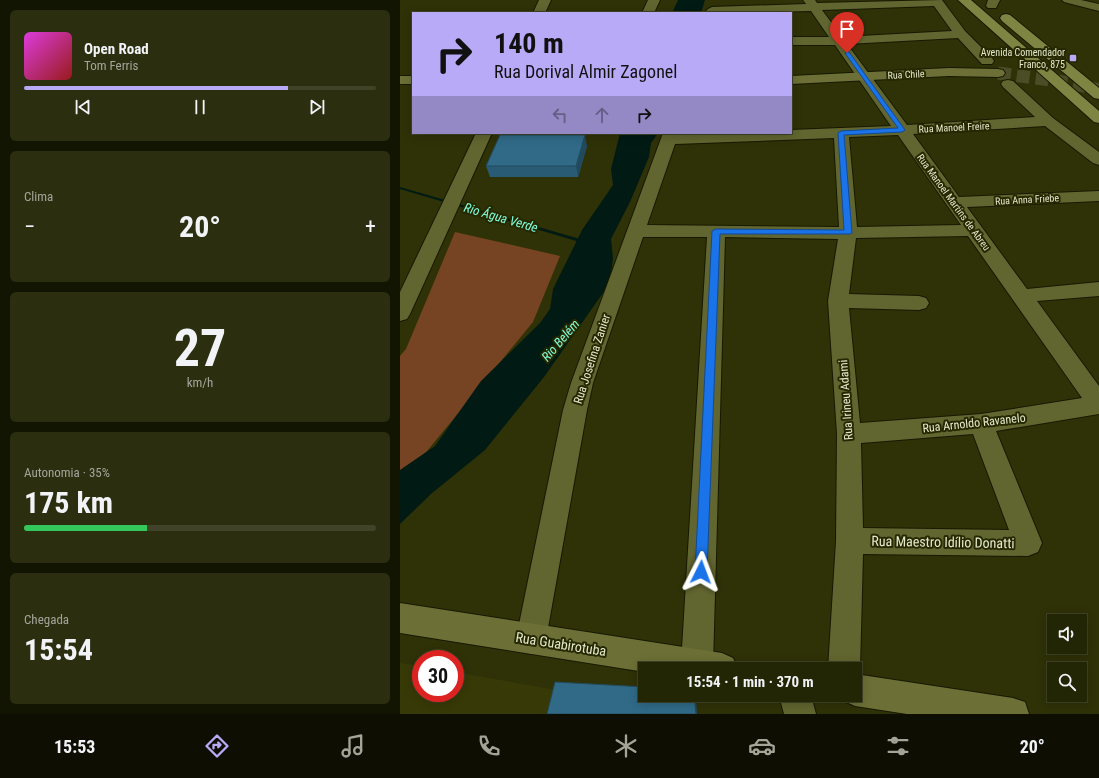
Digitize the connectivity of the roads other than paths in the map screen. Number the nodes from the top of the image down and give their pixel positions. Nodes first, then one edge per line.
1 (545, 0) edge
2 (654, 0) edge
3 (964, 0) edge
4 (1068, 0) edge
5 (937, 1) edge
6 (990, 2) edge
7 (812, 4) edge
8 (713, 8) edge
9 (1099, 8) edge
10 (539, 12) edge
11 (648, 12) edge
12 (961, 34) junction
13 (792, 41) edge
14 (838, 41) junction
15 (987, 62) tunnel mouth
16 (864, 76) junction
17 (1003, 78) joint
18 (808, 79) joint
19 (400, 80) edge
20 (412, 80) edge
21 (792, 80) edge
22 (1099, 95) edge
23 (1099, 119) edge
24 (1048, 121) junction
25 (902, 130) junction
26 (841, 133) junction
27 (484, 134) edge
28 (670, 137) edge
29 (1099, 160) edge
30 (1099, 196) edge
31 (954, 202) junction
32 (974, 230) junction
33 (636, 231) junction
34 (716, 231) junction
35 (848, 233) junction
36 (1099, 289) edge
37 (1021, 296) junction
38 (838, 301) junction
39 (919, 303) dead end
40 (400, 314) edge
41 (1099, 405) edge
42 (981, 424) junction
43 (849, 434) junction
44 (850, 541) junction
45 (400, 618) edge
46 (530, 639) junction
47 (677, 662) edge
48 (709, 662) edge
49 (844, 662) edge
50 (862, 691) edge
51 (797, 702) edge
52 (800, 714) edge
53 (1013, 714) edge

1 - 10 street
2 - 11 street
3 - 23 highway
4 - 9 street
5 - 7 street
5 - 12 street
6 - 22 highway
7 - 8 street
7 - 14 street, Rua Manoel Martins de Abreu
12 - 14 street
12 - 15 street
13 - 14 street
14 - 16 street, Rua Manoel Martins de Abreu
16 - 17 main road, Rua Chile
16 - 18 main road, Rua Chile
16 - 25 street, Rua Manoel Martins de Abreu
17 - 24 street
18 - 21 street
19 - 20 main road
24 - 25 street, Rua Manoel Freire
24 - 29 street
25 - 26 street, Rua Manoel Freire
25 - 31 street, Rua Manoel Martins de Abreu
26 - 28 street, Rua Manoel Freire
26 - 35 street, Rua Irineu Adami
27 - 40 street
28 - 33 street, Rua Josefina Zanier
30 - 31 street, Rua Anna Friebe
31 - 32 street, Rua Manoel Martins de Abreu
32 - 35 street
32 - 37 street, Rua Manoel Martins de Abreu
33 - 34 street
33 - 46 street, Rua Josefina Zanier
34 - 35 street
34 - 48 street
35 - 38 street, Rua Irineu Adami
36 - 37 street
37 - 41 street, Rua Manoel Martins de Abreu
38 - 39 street
38 - 43 street, Rua Irineu Adami
41 - 42 street, Rua Arnoldo Ravanelo
42 - 43 street, Rua Arnoldo Ravanelo
42 - 44 street, Rua Maestro Idílio Donatti
43 - 44 street, Rua Irineu Adami
44 - 49 street, Rua Irineu Adami
45 - 46 main road, Rua Guabirotuba
46 - 47 main road, Rua Guabirotuba
50 - 53 main road
51 - 52 street

